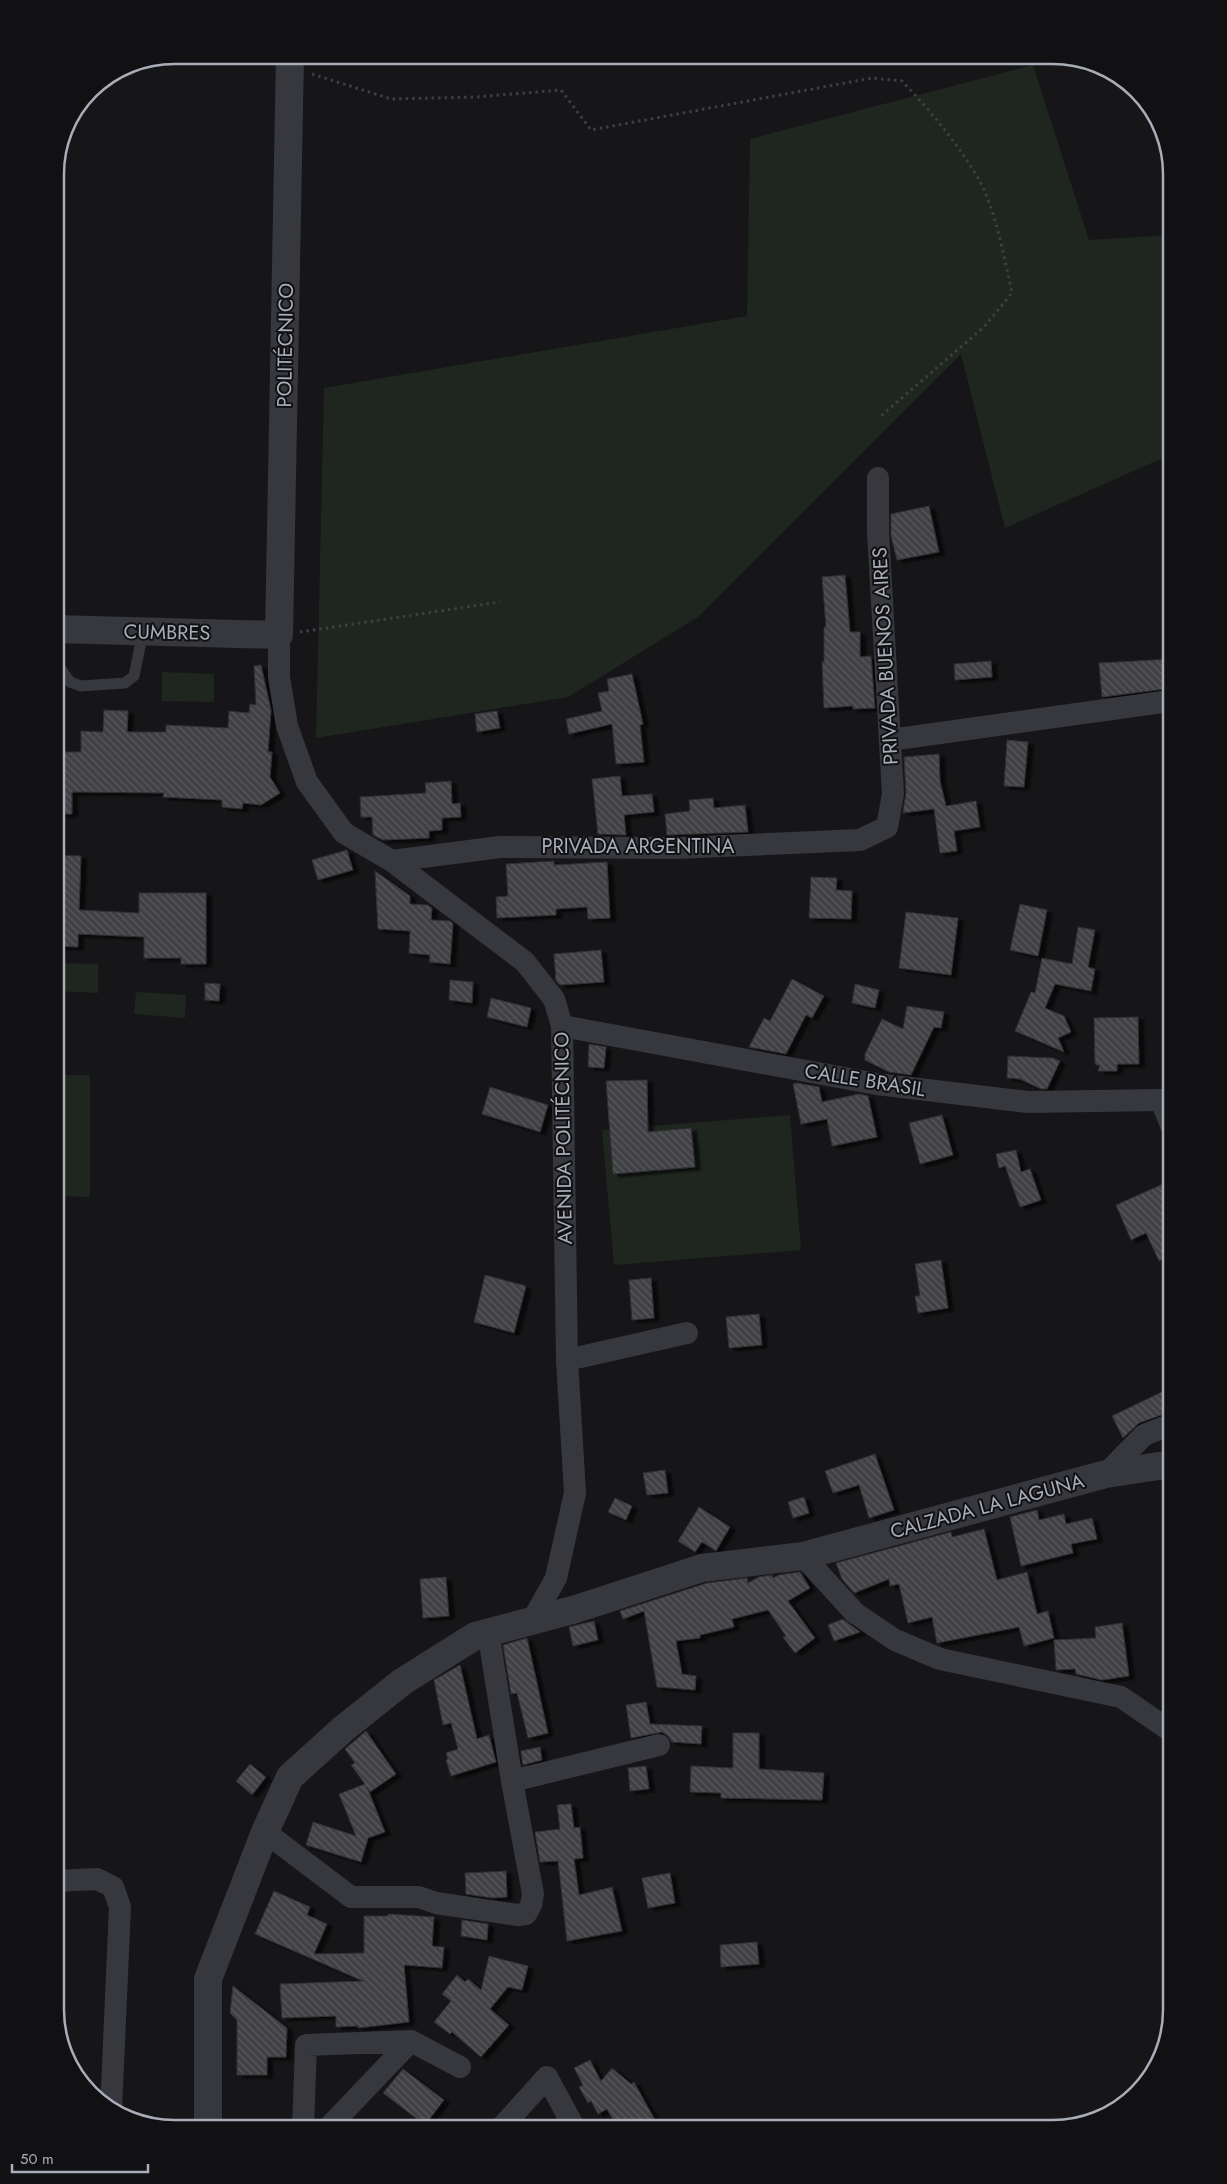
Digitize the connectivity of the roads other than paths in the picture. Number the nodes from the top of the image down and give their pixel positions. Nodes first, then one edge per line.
1 (290, 64) edge
2 (878, 478) dead end
3 (64, 630) edge
4 (143, 632) junction
5 (279, 635) junction
6 (64, 674) edge
7 (1163, 702) edge
8 (890, 740) junction
9 (883, 830) joint
10 (392, 861) junction
11 (562, 1026) junction
12 (1163, 1101) edge
13 (687, 1334) dead end
14 (567, 1360) junction
15 (1163, 1428) edge
16 (1163, 1465) edge
17 (1106, 1474) junction
18 (803, 1556) junction
19 (532, 1621) junction
20 (488, 1631) junction
21 (1163, 1726) edge
22 (659, 1745) dead end
23 (512, 1781) junction
24 (265, 1832) junction
25 (64, 1880) edge
26 (411, 2041) junction
27 (460, 2067) dead end
28 (111, 2101) edge
29 (208, 2120) edge
30 (303, 2120) edge
31 (336, 2120) edge
32 (508, 2120) edge
33 (570, 2120) edge

1 - 5 street, POLITÉCNICO
2 - 8 street, PRIVADA BUENOS AIRES
3 - 4 street, CUMBRES
4 - 5 street, CUMBRES
4 - 6 lane
5 - 10 street, AVENIDA POLITÉCNICO
7 - 8 street
8 - 9 street, PRIVADA BUENOS AIRES
9 - 10 street, PRIVADA ARGENTINA
10 - 11 street, AVENIDA POLITÉCNICO
11 - 12 street, CALLE BRASIL
11 - 14 street, AVENIDA POLITÉCNICO
13 - 14 street
14 - 19 street, AVENIDA POLITÉCNICO
15 - 17 street
16 - 17 street, CALZADA LA LAGUNA
17 - 18 street, CALZADA LA LAGUNA
18 - 19 street, CALZADA LA LAGUNA
18 - 21 street
19 - 20 street, CALZADA LA LAGUNA
20 - 23 street
20 - 24 street, CALZADA LA LAGUNA
22 - 23 street
23 - 24 street
24 - 29 street, CALZADA LA LAGUNA
25 - 28 street
26 - 27 street
26 - 30 street
26 - 31 street
32 - 33 street

